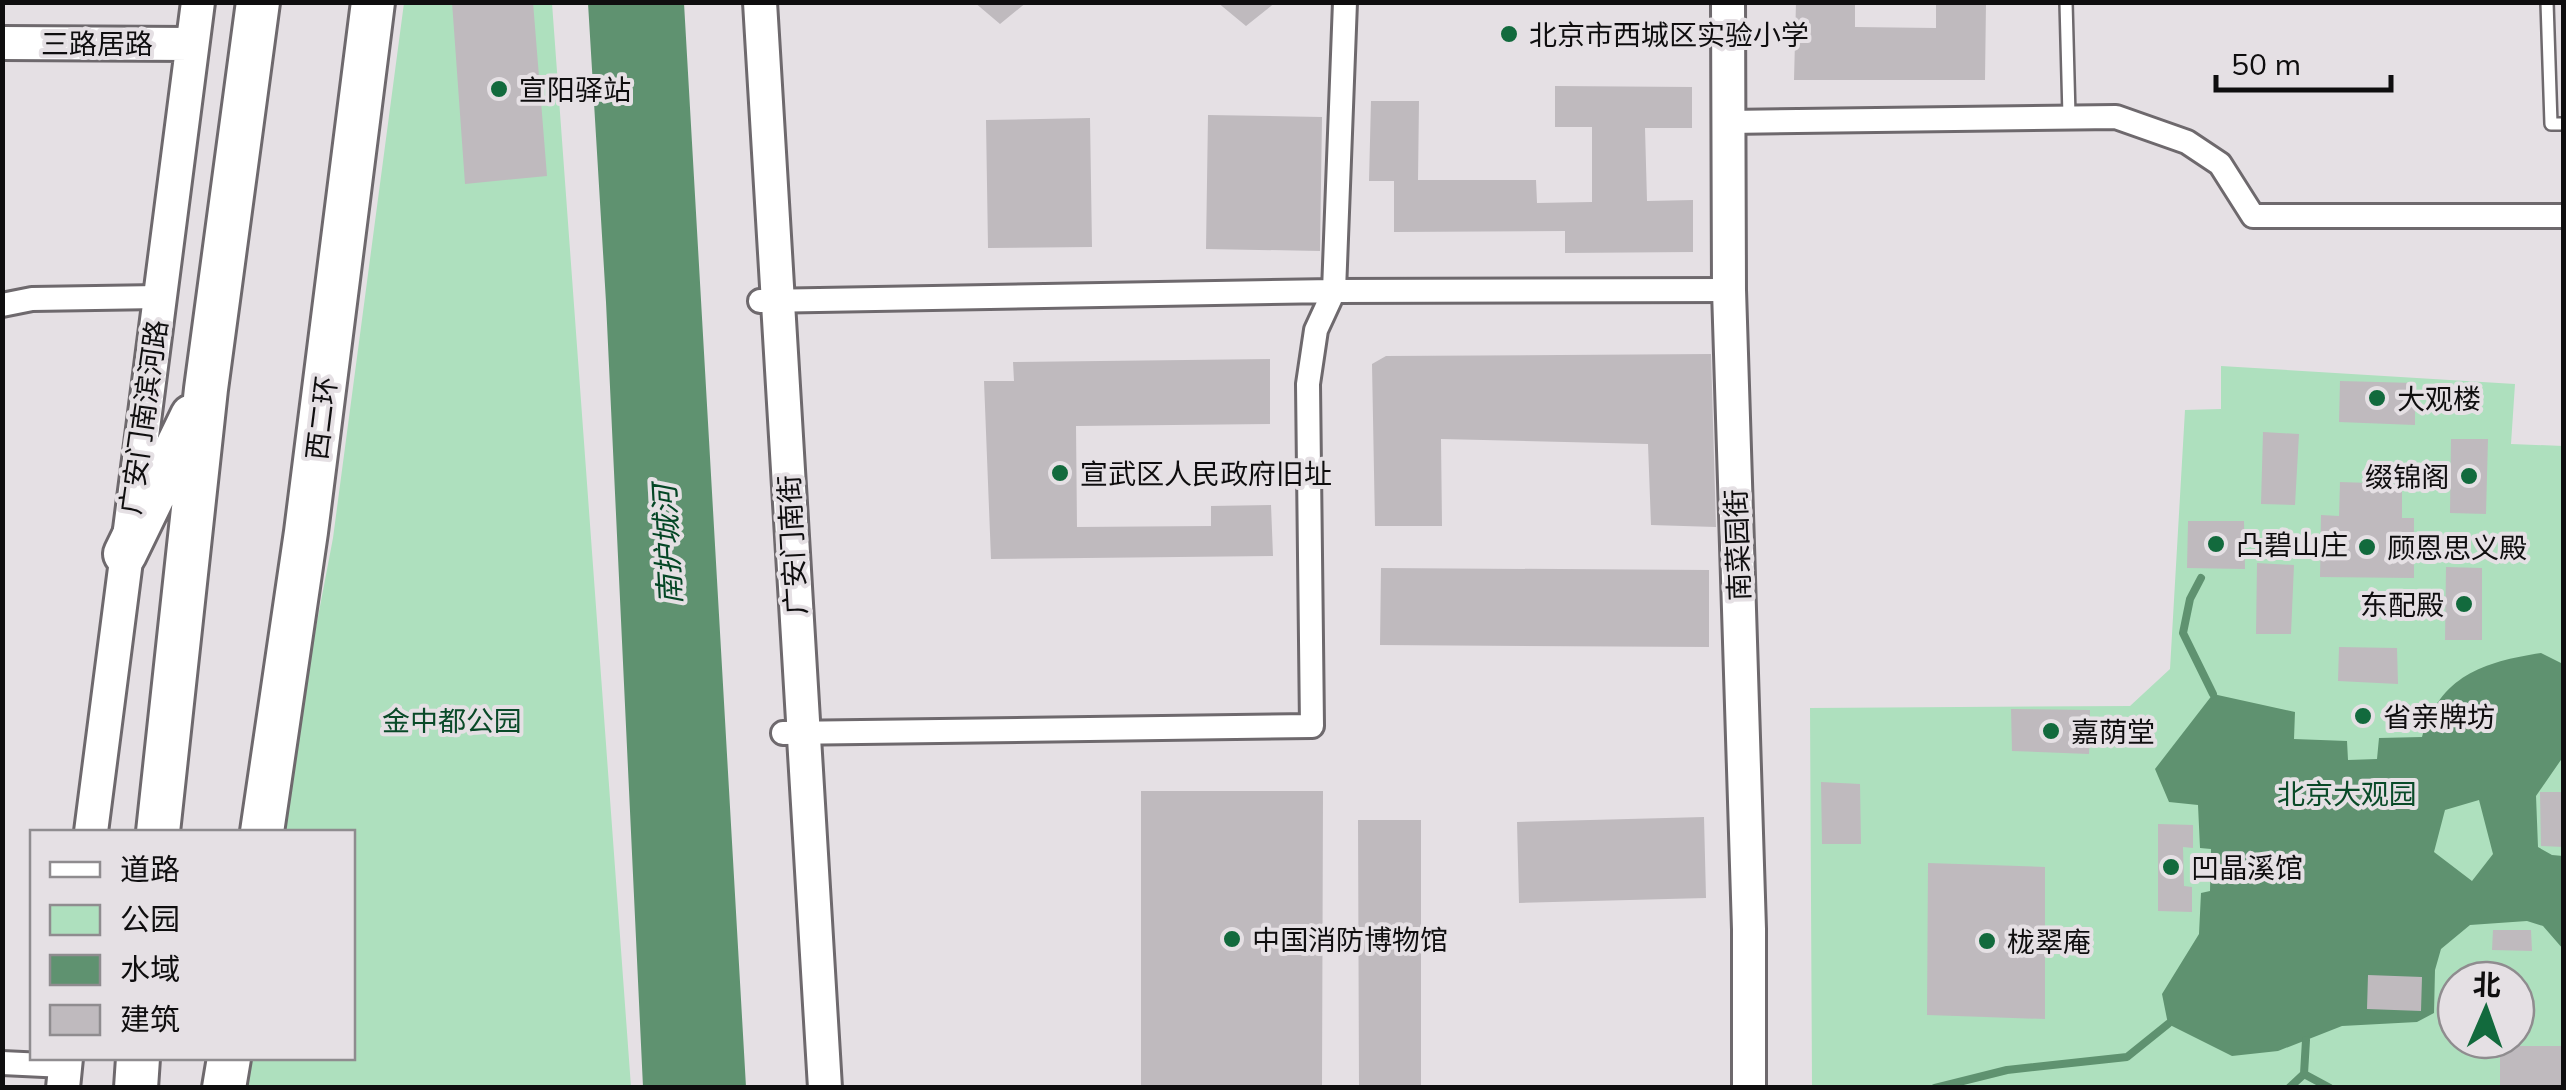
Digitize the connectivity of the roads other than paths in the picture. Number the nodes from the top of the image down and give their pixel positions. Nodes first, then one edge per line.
1 (198, 2) edge
2 (258, 2) edge
3 (373, 2) edge
4 (743, 2) edge
5 (760, 2) edge
6 (1345, 2) edge
7 (1728, 2) edge
8 (2066, 2) edge
9 (2547, 2) edge
10 (2, 43) edge
11 (191, 44) junction
12 (2069, 116) junction
13 (1728, 122) junction
14 (2564, 124) edge
15 (2564, 216) edge
16 (1728, 290) junction
17 (1334, 292) junction
18 (160, 297) junction
19 (769, 301) junction
20 (2, 305) edge
21 (206, 388) junction
22 (125, 554) junction
23 (793, 733) junction
24 (159, 822) edge
25 (90, 830) edge
26 (262, 830) edge
27 (138, 1060) edge
28 (228, 1060) edge
29 (2, 1064) edge
30 (65, 1070) edge
31 (136, 1088) edge
32 (224, 1088) edge
33 (805, 1088) edge
34 (825, 1088) edge
35 (1749, 1088) edge

1 - 11 street, 广安门南滨河路
2 - 21 highway
3 - 26 highway, 西二环
4 - 19 street, 广安门南街
5 - 19 street, 广安门南街
6 - 17 street
7 - 13 street, 南菜园街
8 - 12 lane
9 - 14 lane
10 - 11 street, 三路居路
11 - 18 street, 广安门南滨河路
12 - 13 street
12 - 15 street
13 - 16 street, 南菜园街
16 - 17 street
16 - 35 street, 南菜园街
17 - 19 street
17 - 23 street
18 - 20 street
18 - 22 street, 广安门南滨河路
19 - 23 street, 广安门南街
21 - 22 highway
21 - 24 highway
22 - 25 street, 广安门南滨河路
23 - 33 street, 广安门南街
23 - 34 street, 广安门南街
27 - 31 highway
28 - 32 highway
29 - 30 street

